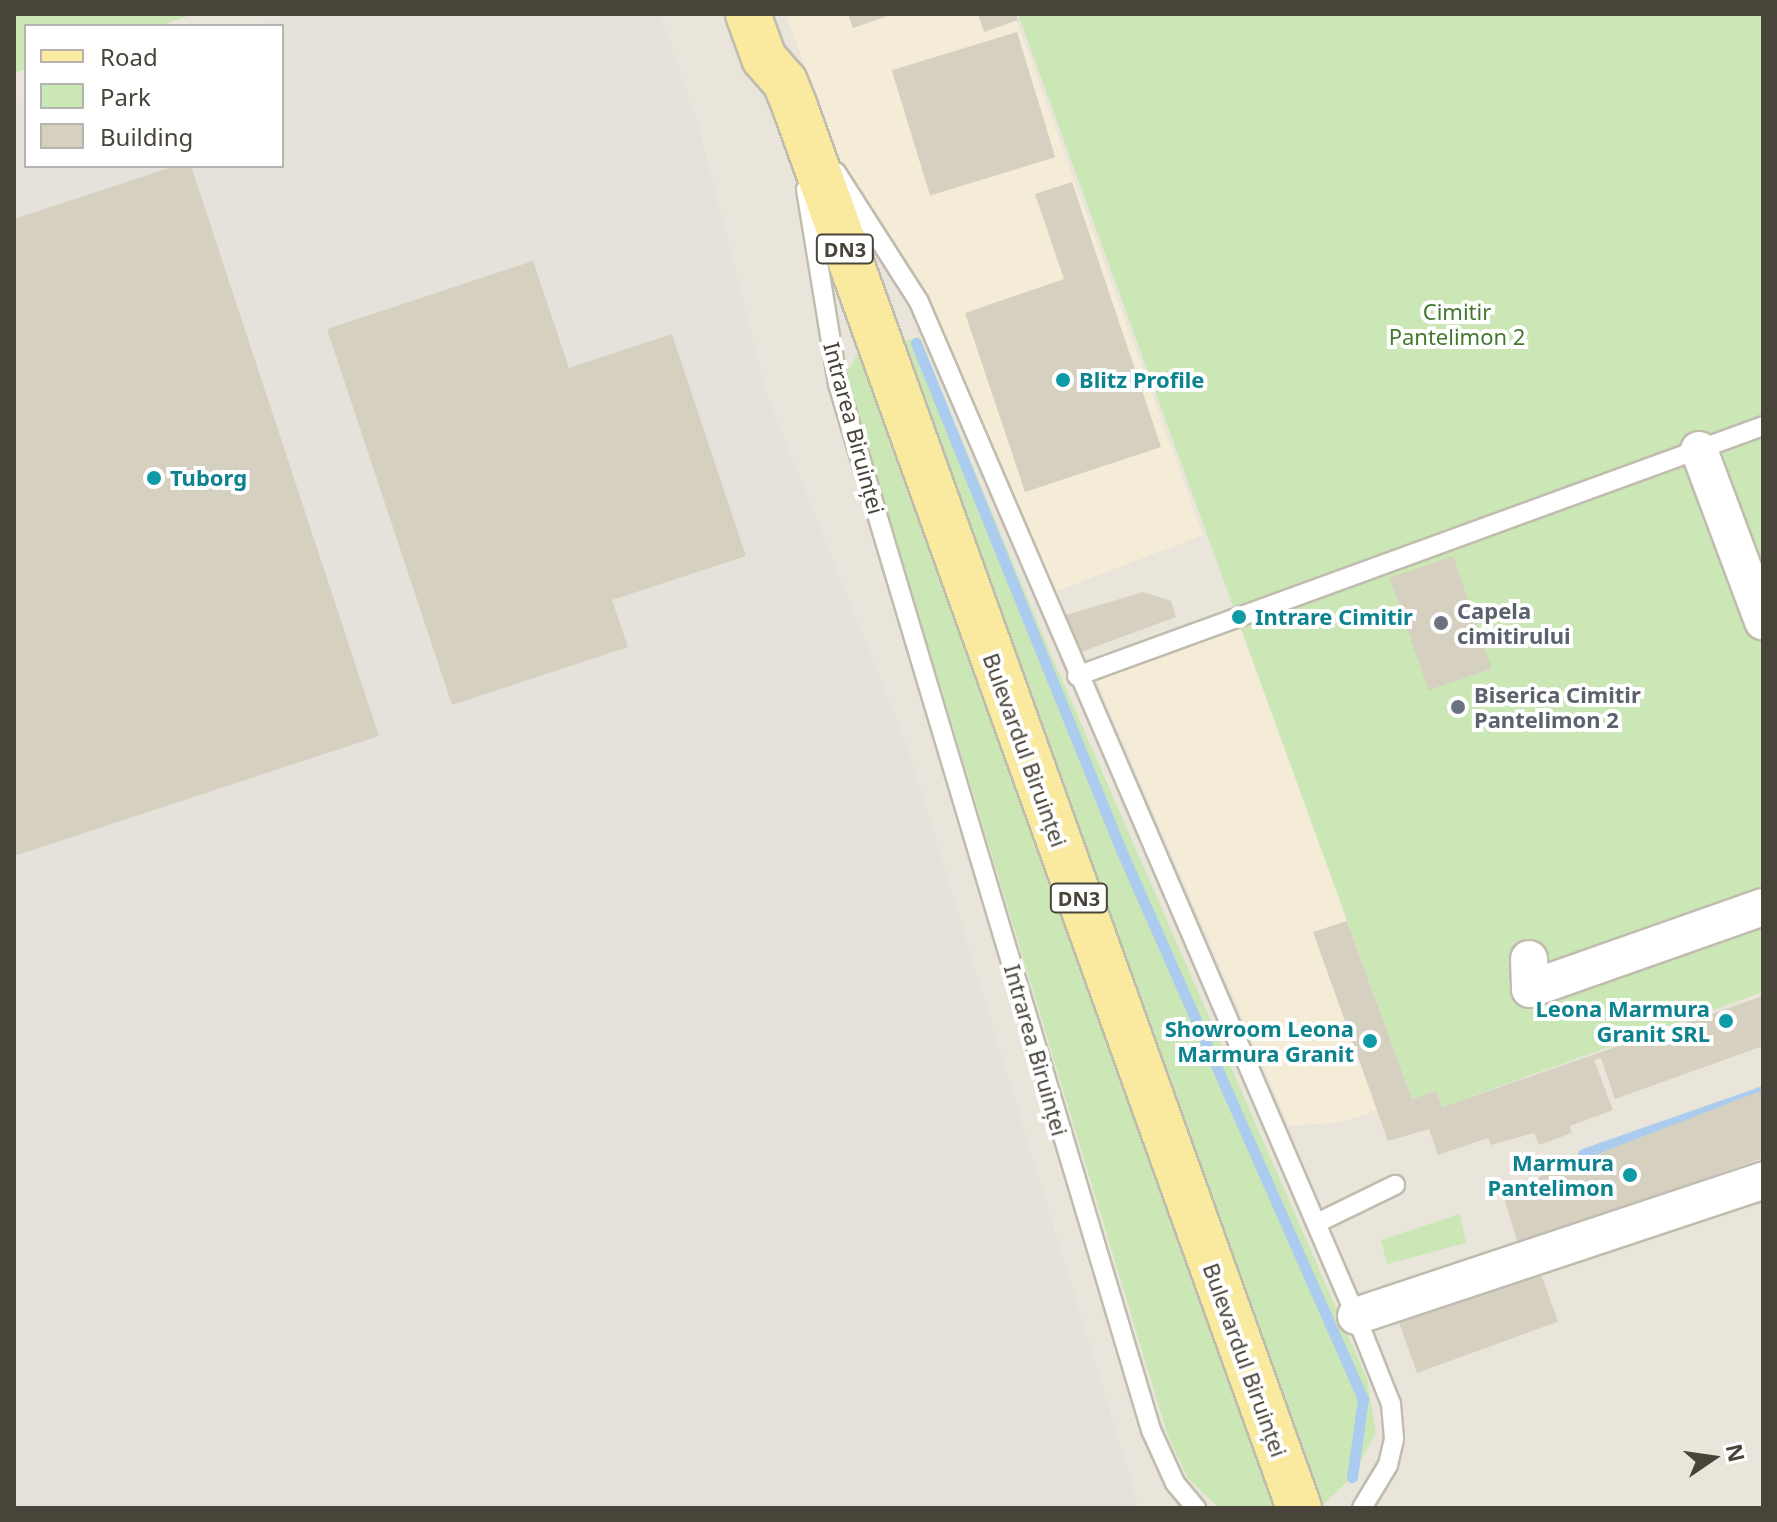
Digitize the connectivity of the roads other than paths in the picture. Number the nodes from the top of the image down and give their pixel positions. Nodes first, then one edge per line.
1 (748, 14) edge
2 (775, 14) edge
3 (790, 95) junction
4 (1763, 426) edge
5 (1699, 450) junction
6 (1763, 621) edge
7 (1077, 676) junction
8 (1763, 907) edge
9 (1529, 959) dead end
10 (1763, 1181) edge
11 (1395, 1185) dead end
12 (1317, 1223) junction
13 (1356, 1316) junction
14 (1196, 1508) edge
15 (1299, 1508) edge
16 (1362, 1508) edge

1 - 3 main road, Bulevardul Biruinței / DN3
2 - 3 main road, Bulevardul Biruinței / DN3
3 - 7 lane
3 - 14 lane, Intrarea Biruinței
3 - 15 main road, Bulevardul Biruinței / DN3
4 - 5 lane
5 - 6 street
5 - 7 lane
7 - 12 lane
8 - 9 street
10 - 13 street
11 - 12 lane
12 - 13 lane
13 - 16 lane

